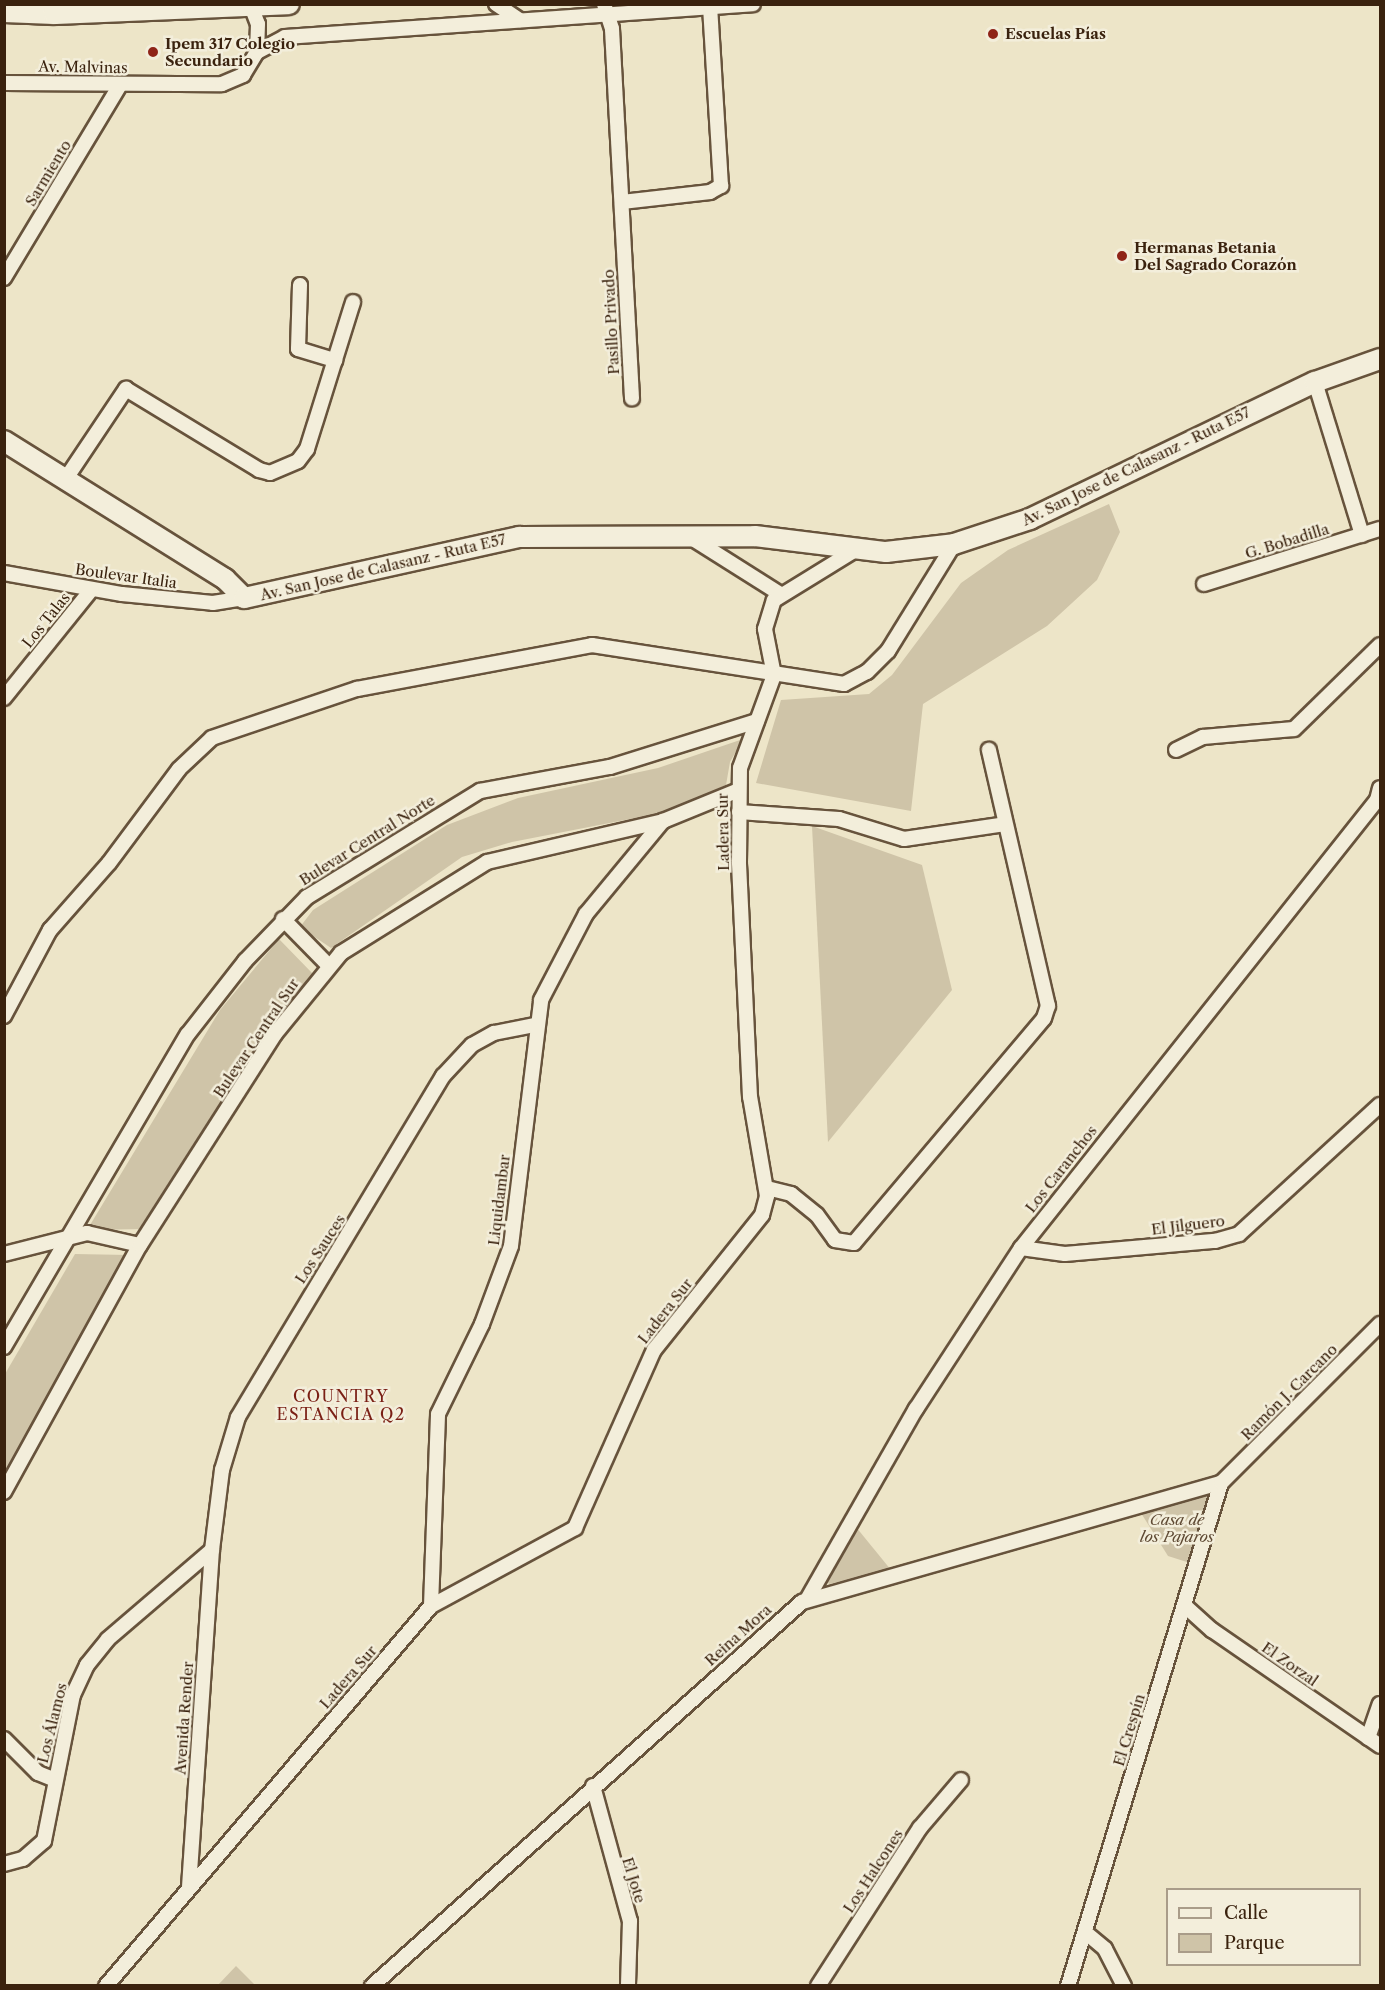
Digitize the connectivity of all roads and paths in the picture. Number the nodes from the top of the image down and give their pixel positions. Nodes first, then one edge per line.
1 (114, 4) edge
2 (289, 4) edge
3 (496, 4) edge
4 (753, 4) edge
5 (251, 6) junction
6 (710, 7) junction
7 (607, 10) edge
8 (4, 12) edge
9 (36, 12) junction
10 (520, 20) junction
11 (257, 52) junction
12 (4, 83) edge
13 (120, 85) junction
14 (622, 202) junction
15 (4, 278) edge
16 (300, 285) dead end
17 (353, 302) dead end
18 (1380, 359) edge
19 (334, 360) junction
20 (1315, 382) junction
21 (632, 398) dead end
22 (4, 441) edge
23 (65, 480) junction
24 (1380, 530) edge
25 (1362, 535) junction
26 (688, 536) junction
27 (954, 544) junction
28 (857, 549) junction
29 (4, 573) edge
30 (1204, 584) dead end
31 (92, 590) junction
32 (780, 594) junction
33 (244, 598) junction
34 (1380, 645) edge
35 (774, 675) junction
36 (4, 698) edge
37 (757, 721) junction
38 (989, 750) dead end
39 (1176, 750) dead end
40 (739, 790) junction
41 (1379, 800) edge
42 (739, 812) junction
43 (663, 821) junction
44 (1005, 824) junction
45 (283, 919) junction
46 (329, 966) junction
47 (4, 1016) edge
48 (535, 1025) junction
49 (1380, 1105) edge
50 (766, 1188) junction
51 (72, 1235) junction
52 (140, 1245) junction
53 (1020, 1248) junction
54 (4, 1254) edge
55 (1380, 1324) edge
56 (4, 1347) edge
57 (1221, 1483) junction
58 (4, 1492) edge
59 (212, 1550) junction
60 (808, 1598) junction
61 (1185, 1605) junction
62 (431, 1606) junction
63 (1380, 1704) edge
64 (1368, 1738) junction
65 (4, 1739) edge
66 (1380, 1746) edge
67 (55, 1780) junction
68 (962, 1780) dead end
69 (593, 1786) junction
70 (4, 1864) edge
71 (189, 1887) junction
72 (1085, 1932) junction
73 (106, 1986) edge
74 (372, 1986) edge
75 (628, 1986) edge
76 (818, 1986) edge
77 (1068, 1986) edge
78 (1124, 1986) edge

1 - 9 street
2 - 5 street
3 - 10 street
4 - 6 street, Av. Malvinas
5 - 9 street
5 - 11 street
6 - 7 street, Av. Malvinas
6 - 14 street
7 - 10 street, Av. Malvinas
7 - 14 street, Pasillo Privado
8 - 9 street
10 - 11 street, Av. Malvinas
11 - 13 street, Av. Malvinas
12 - 13 street, Av. Malvinas
13 - 15 street, Sarmiento
14 - 21 street, Pasillo Privado
16 - 19 street
17 - 19 street
18 - 20 street, Av. San Jose de Calasanz - Ruta E57
19 - 23 street
20 - 25 street
20 - 27 street, Av. San Jose de Calasanz - Ruta E57
22 - 23 street, Av. San Jose de Calasanz - Ruta E57
23 - 33 street, Av. San Jose de Calasanz - Ruta E57
24 - 25 street, G. Bobadilla
25 - 30 street, G. Bobadilla
26 - 28 street, Av. San Jose de Calasanz - Ruta E57
26 - 32 street
26 - 33 street, Av. San Jose de Calasanz - Ruta E57
27 - 28 street, Av. San Jose de Calasanz - Ruta E57
27 - 35 street
28 - 32 street
29 - 31 street, Boulevar Italia
31 - 33 street, Boulevar Italia
31 - 36 street, Los Talas
32 - 35 street
34 - 39 street
35 - 37 street, Ladera Sur
35 - 47 street
37 - 40 street, Ladera Sur
37 - 45 street, Bulevar Central Norte
38 - 44 street
40 - 42 street, Ladera Sur
40 - 43 street, Bulevar Central Sur
41 - 53 street, Los Caranchos
42 - 44 street
42 - 50 street, Ladera Sur
43 - 46 street, Bulevar Central Sur
43 - 48 street, Liquidambar
44 - 50 street
45 - 46 street
45 - 51 street, Bulevar Central Norte
46 - 52 street, Bulevar Central Sur
48 - 59 street, Los Sauces
48 - 62 street, Liquidambar
49 - 53 street, El Jilguero
50 - 62 street, Ladera Sur
51 - 52 street
51 - 54 street
51 - 56 street, Bulevar Central Norte
52 - 58 street, Bulevar Central Sur
53 - 60 street, Los Caranchos
55 - 57 street, Ramón J. Carcano
57 - 60 street, Reina Mora
57 - 61 street, El Crespín
59 - 67 street, Los Álamos
59 - 71 street, Avenida Render
60 - 69 street, Reina Mora
61 - 64 street, El Zorzal
61 - 72 street, El Crespín
62 - 71 street, Ladera Sur
63 - 64 street
64 - 66 street, El Zorzal
65 - 67 street
67 - 70 street, Los Álamos
68 - 76 street, Los Halcones
69 - 74 street, Reina Mora
69 - 75 street, El Jote
71 - 73 street, Ladera Sur
72 - 77 street, El Crespín
72 - 78 street

